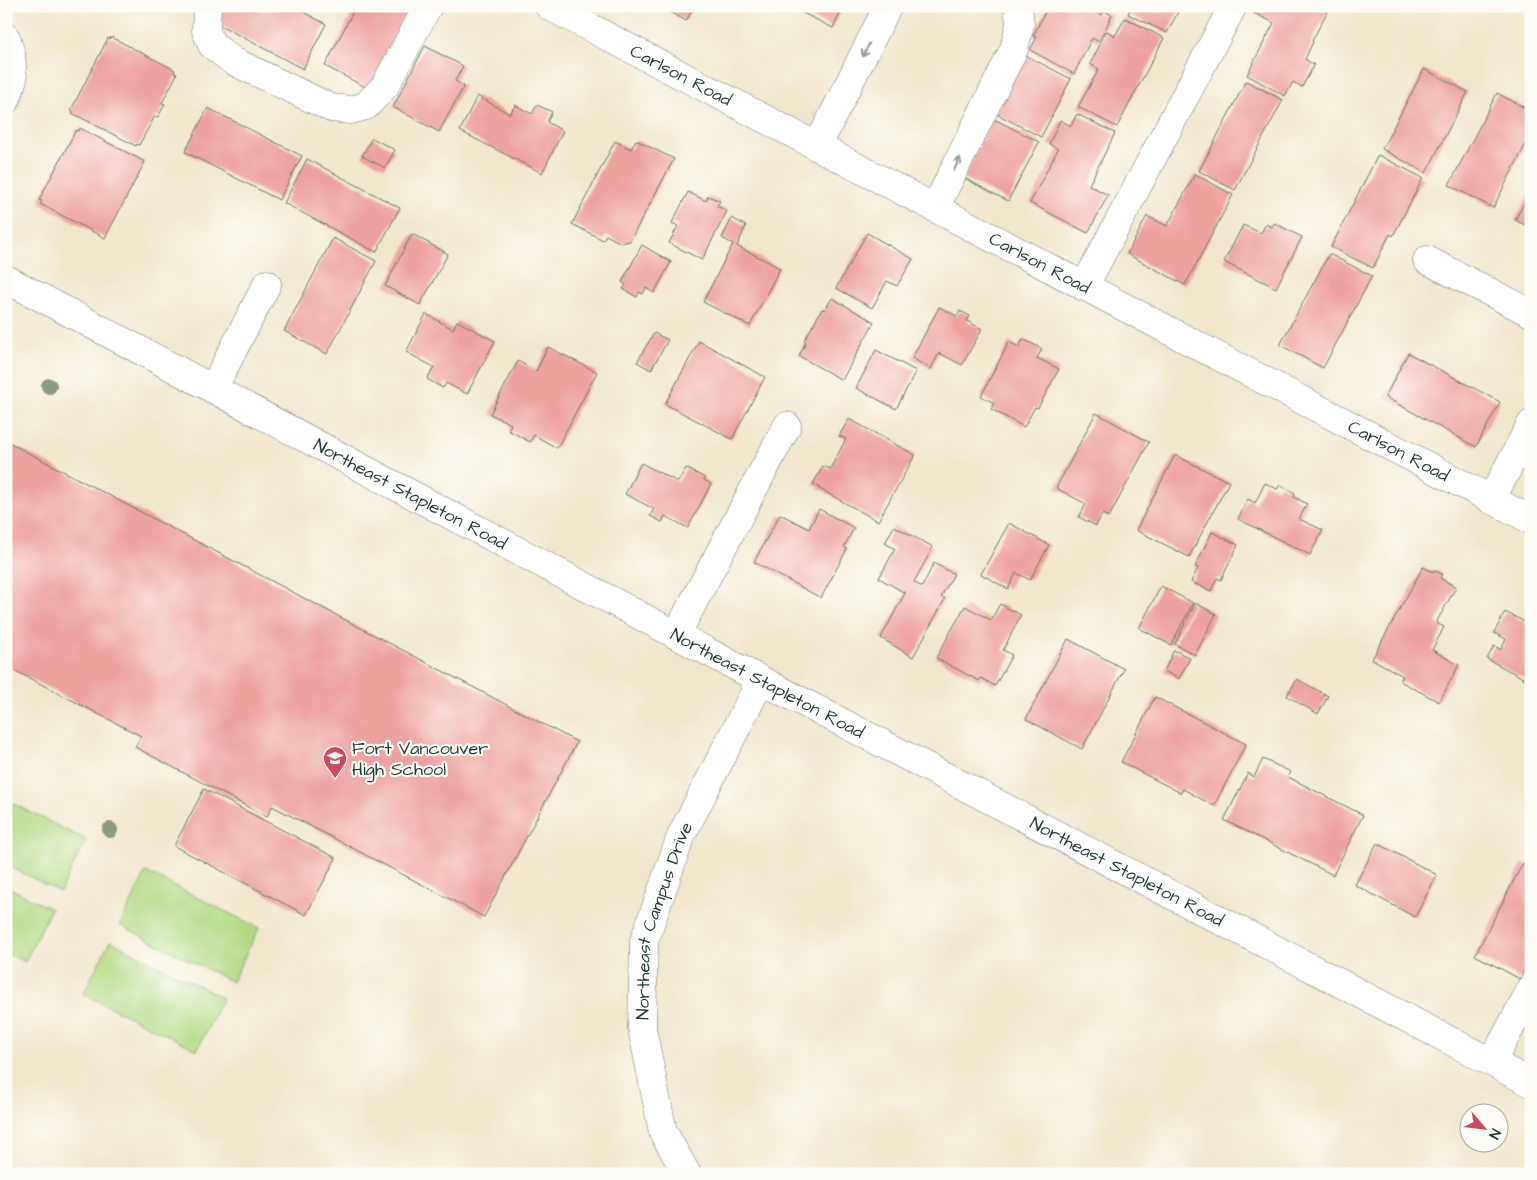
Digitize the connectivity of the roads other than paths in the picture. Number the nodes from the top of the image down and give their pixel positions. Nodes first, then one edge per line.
1 (207, 6) edge
2 (428, 6) edge
3 (549, 6) edge
4 (888, 6) edge
5 (1018, 6) edge
6 (1233, 6) edge
7 (587, 15) edge
8 (6, 38) edge
9 (6, 100) edge
10 (817, 147) junction
11 (935, 208) junction
12 (1427, 260) dead end
13 (6, 279) edge
14 (267, 284) dead end
15 (1084, 287) junction
16 (1531, 313) edge
17 (213, 389) junction
18 (1531, 424) edge
19 (787, 426) dead end
20 (1491, 500) junction
21 (1531, 520) edge
22 (676, 635) junction
23 (761, 680) junction
24 (1531, 990) edge
25 (1492, 1062) junction
26 (1531, 1082) edge
27 (671, 1145) junction
28 (665, 1174) edge
29 (687, 1174) edge

1 - 2 street
3 - 7 street, Carlson Road
4 -> 10 street
11 -> 5 street
6 - 15 street
7 - 10 street, Carlson Road
8 - 9 street
10 - 11 street, Carlson Road
11 - 15 street, Carlson Road
12 - 16 street
13 - 17 street, Northeast Stapleton Road
14 - 17 street
15 - 20 street, Carlson Road
17 - 22 street, Northeast Stapleton Road
18 - 20 street
19 - 22 street
20 - 21 street, Carlson Road
22 - 23 street, Northeast Stapleton Road
23 - 25 street, Northeast Stapleton Road
23 - 27 street, Northeast Campus Drive
24 - 25 street
25 - 26 street, Northeast Stapleton Road
27 - 28 street
27 - 29 street, Northeast Campus Drive

